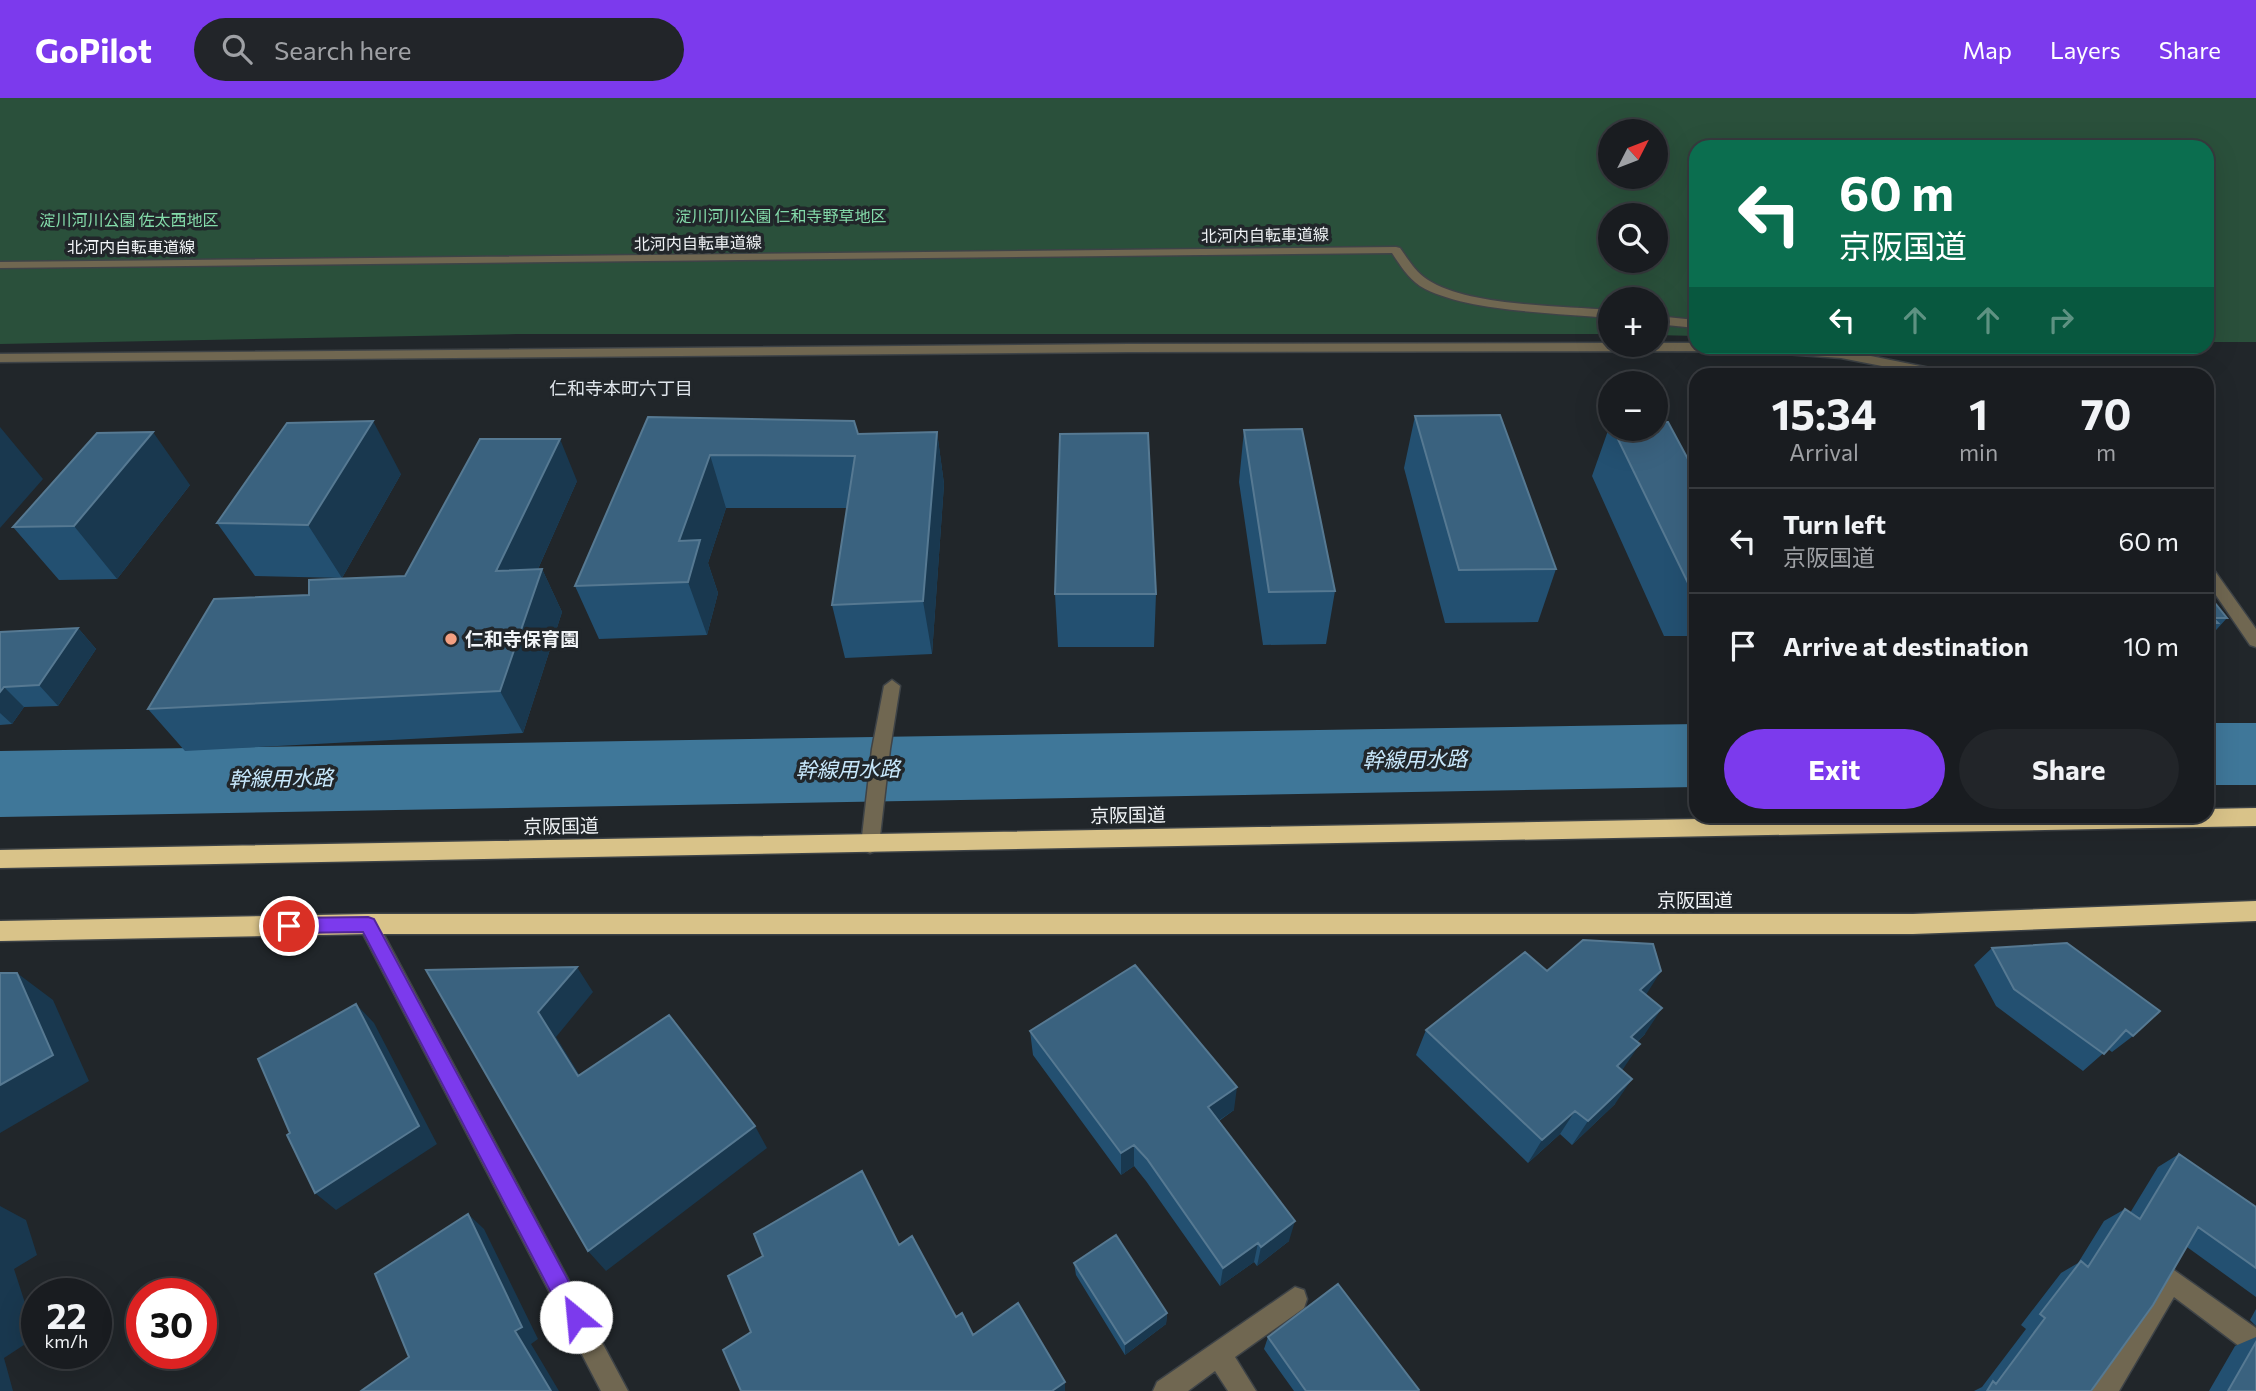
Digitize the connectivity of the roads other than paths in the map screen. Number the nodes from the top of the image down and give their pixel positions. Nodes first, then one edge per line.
1 (0, 265) edge
2 (1598, 313) edge
3 (1668, 321) edge
4 (1689, 323) edge
5 (1689, 347) edge
6 (1841, 354) edge
7 (0, 358) edge
8 (1910, 368) edge
9 (2214, 581) edge
10 (2256, 641) edge
11 (892, 686) dead end
12 (2256, 817) edge
13 (2214, 818) edge
14 (1959, 823) edge
15 (870, 845) junction
16 (0, 859) edge
17 (2256, 911) edge
18 (368, 925) junction
19 (0, 931) edge
20 (1295, 1298) dead end
21 (2256, 1343) edge
22 (1218, 1353) junction
23 (615, 1391) edge
24 (1166, 1391) edge
25 (1243, 1391) edge
26 (2105, 1391) edge

1 - 2 street, 北河内自転車道線
3 - 4 street
5 - 7 street
6 - 8 street
9 - 10 street
11 - 15 street
12 - 13 highway, 京阪国道
14 - 15 highway, 京阪国道
15 - 16 highway, 京阪国道
17 - 18 highway, 京阪国道
18 - 19 highway, 京阪国道
18 - 23 street
20 - 22 street
21 - 26 street
22 - 24 street
22 - 25 street

